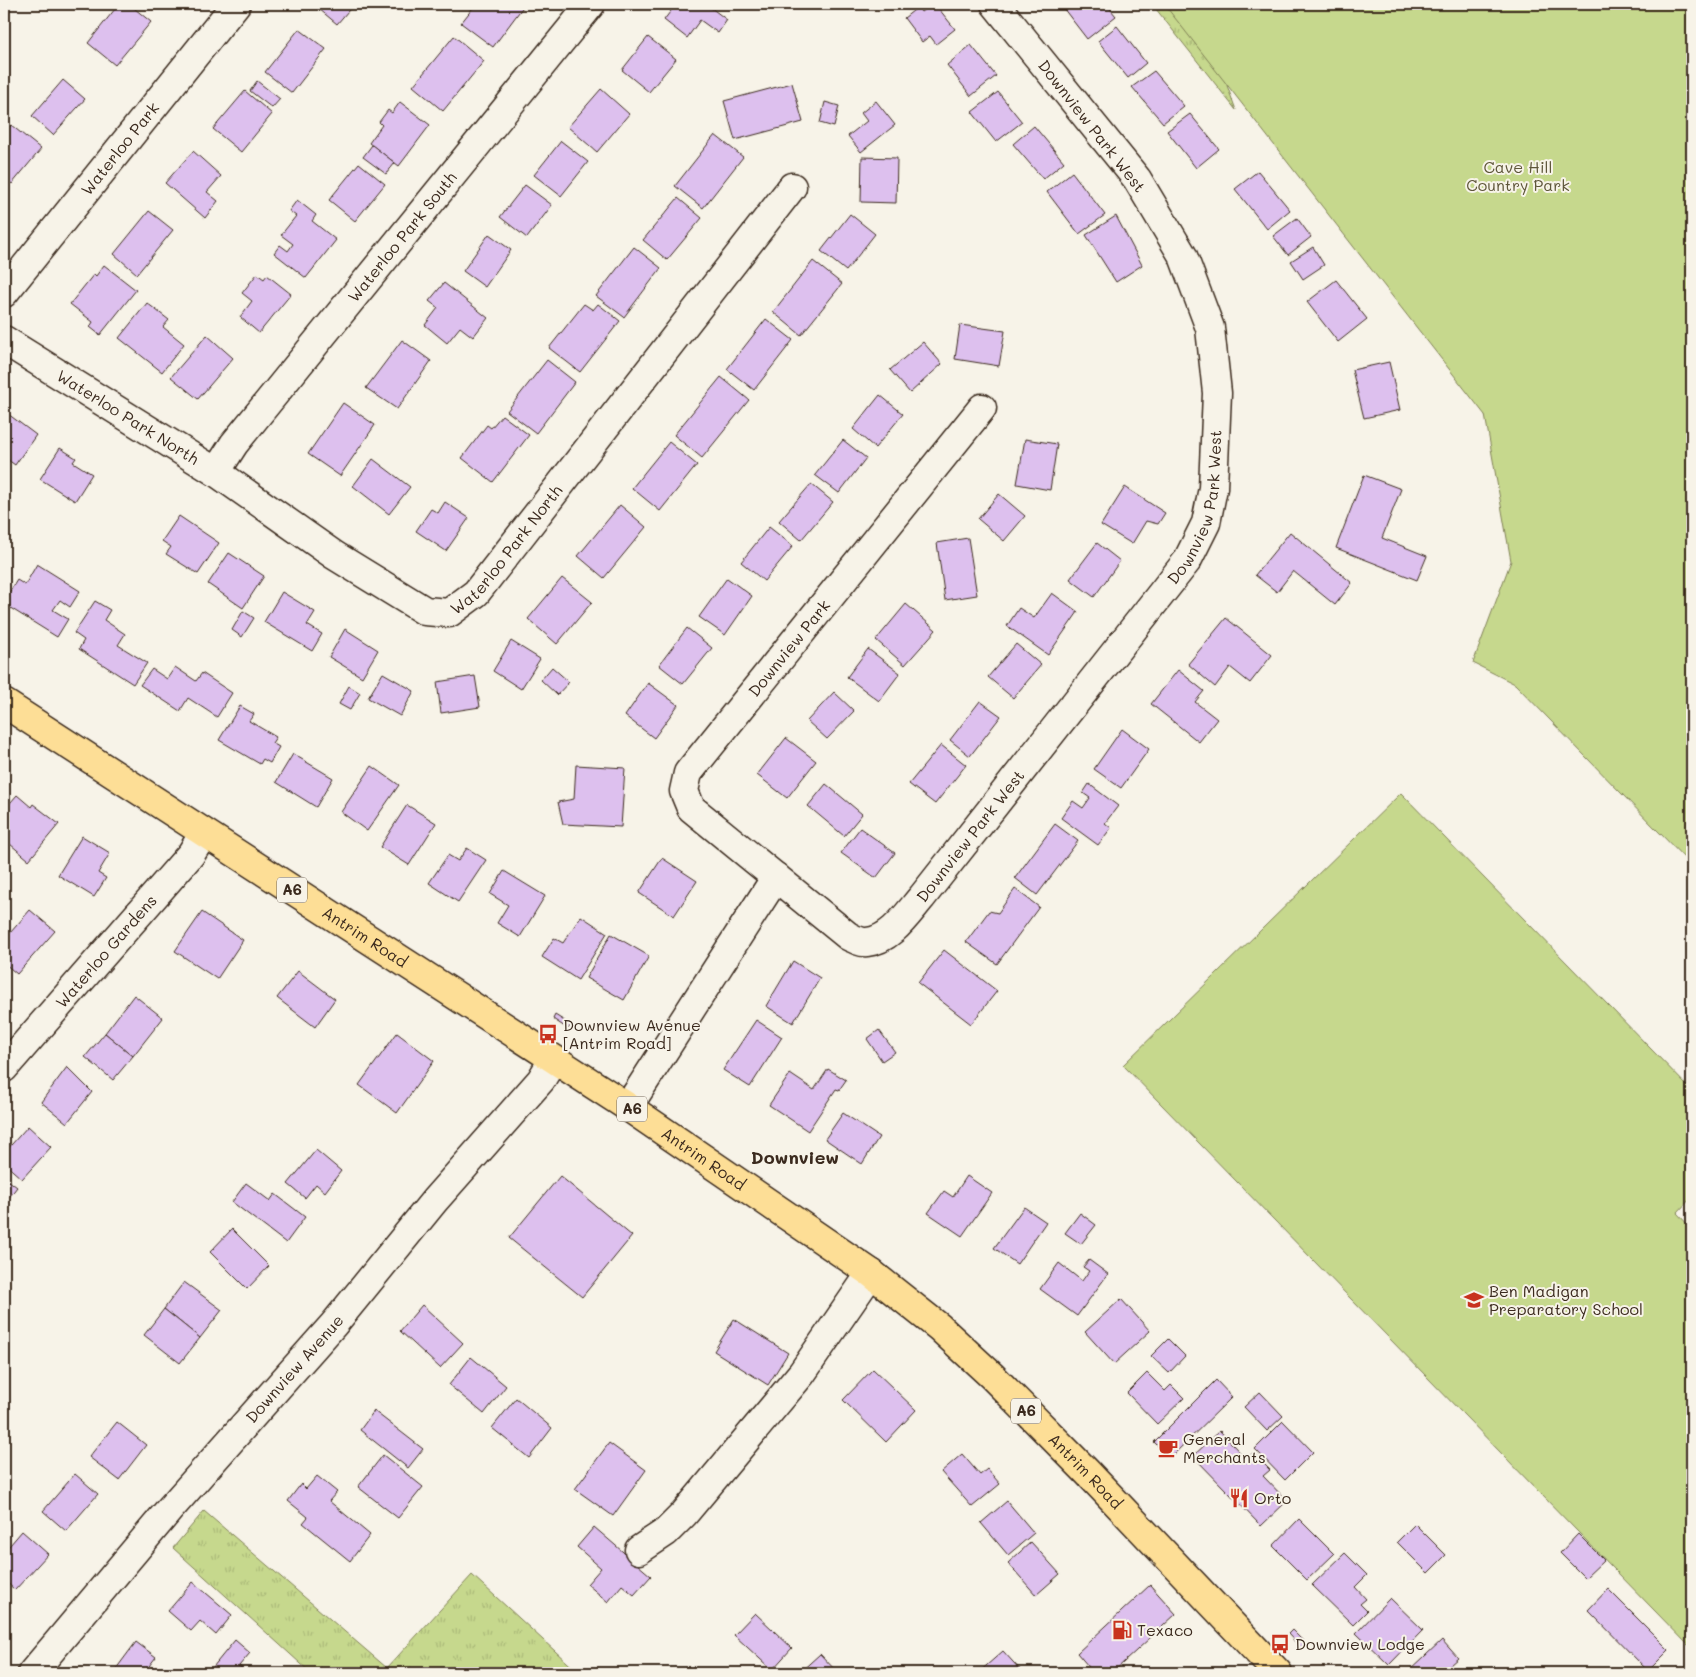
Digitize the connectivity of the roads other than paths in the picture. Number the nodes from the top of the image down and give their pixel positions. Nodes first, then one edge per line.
1 (236, 4) edge
2 (591, 4) edge
3 (995, 4) edge
4 (792, 187) dead end
5 (4, 293) edge
6 (4, 340) edge
7 (982, 408) dead end
8 (216, 472) junction
9 (4, 703) edge
10 (204, 833) junction
11 (776, 877) junction
12 (848, 936) joint
13 (553, 1060) junction
14 (4, 1068) edge
15 (628, 1107) junction
16 (871, 1273) junction
17 (639, 1550) dead end
18 (32, 1673) edge
19 (1278, 1673) edge

1 - 5 street, Waterloo Park
2 - 8 street, Waterloo Park South
3 - 12 street, Downview Park West
4 - 8 street, Waterloo Park North
6 - 8 street, Waterloo Park North
7 - 11 street, Downview Park
9 - 10 main road, Antrim Road / A6
10 - 13 main road, Antrim Road / A6
10 - 14 street, Waterloo Gardens
11 - 12 street, Downview Park
11 - 15 street
13 - 15 main road, Antrim Road / A6
13 - 18 street, Downview Avenue
15 - 16 main road, Antrim Road / A6
16 - 17 street
16 - 19 main road, Antrim Road / A6

